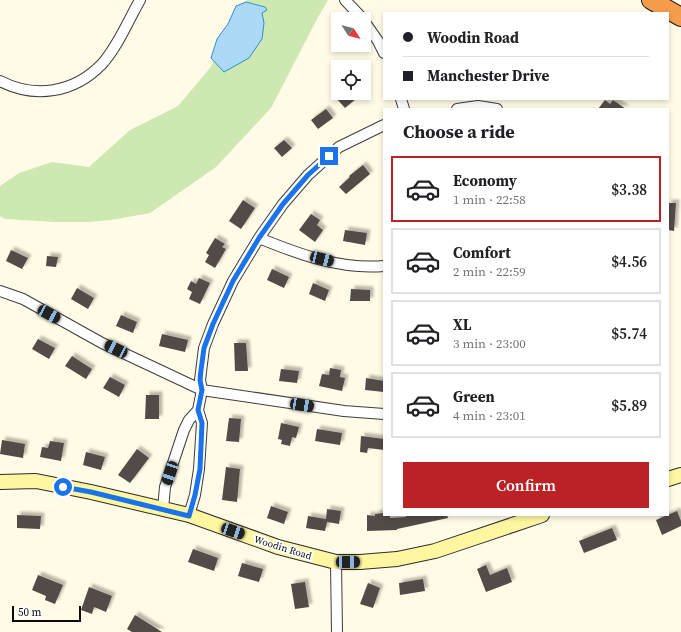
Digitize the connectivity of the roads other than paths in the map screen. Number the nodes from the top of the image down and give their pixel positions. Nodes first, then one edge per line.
1 (140, 0) edge
2 (344, 0) edge
3 (651, 0) edge
4 (355, 12) edge
5 (681, 16) edge
6 (371, 31) edge
7 (383, 51) edge
8 (0, 81) edge
9 (464, 108) edge
10 (491, 108) edge
11 (383, 125) edge
12 (259, 238) junction
13 (383, 266) edge
14 (0, 291) edge
15 (202, 390) junction
16 (198, 410) junction
17 (383, 414) edge
18 (681, 475) edge
19 (669, 479) edge
20 (0, 482) edge
21 (163, 509) junction
22 (189, 516) junction
23 (539, 516) edge
24 (336, 562) junction
25 (337, 632) edge

1 - 8 street
2 - 4 street
3 - 5 highway
6 - 7 street
9 - 10 street
11 - 12 street
12 - 13 street
12 - 15 street
14 - 15 street
15 - 16 street
15 - 17 street
16 - 21 street
16 - 22 street
18 - 19 street
20 - 21 street, Woodin Road
21 - 22 street, Woodin Road
22 - 24 street, Woodin Road
23 - 24 street, Woodin Road
24 - 25 street

